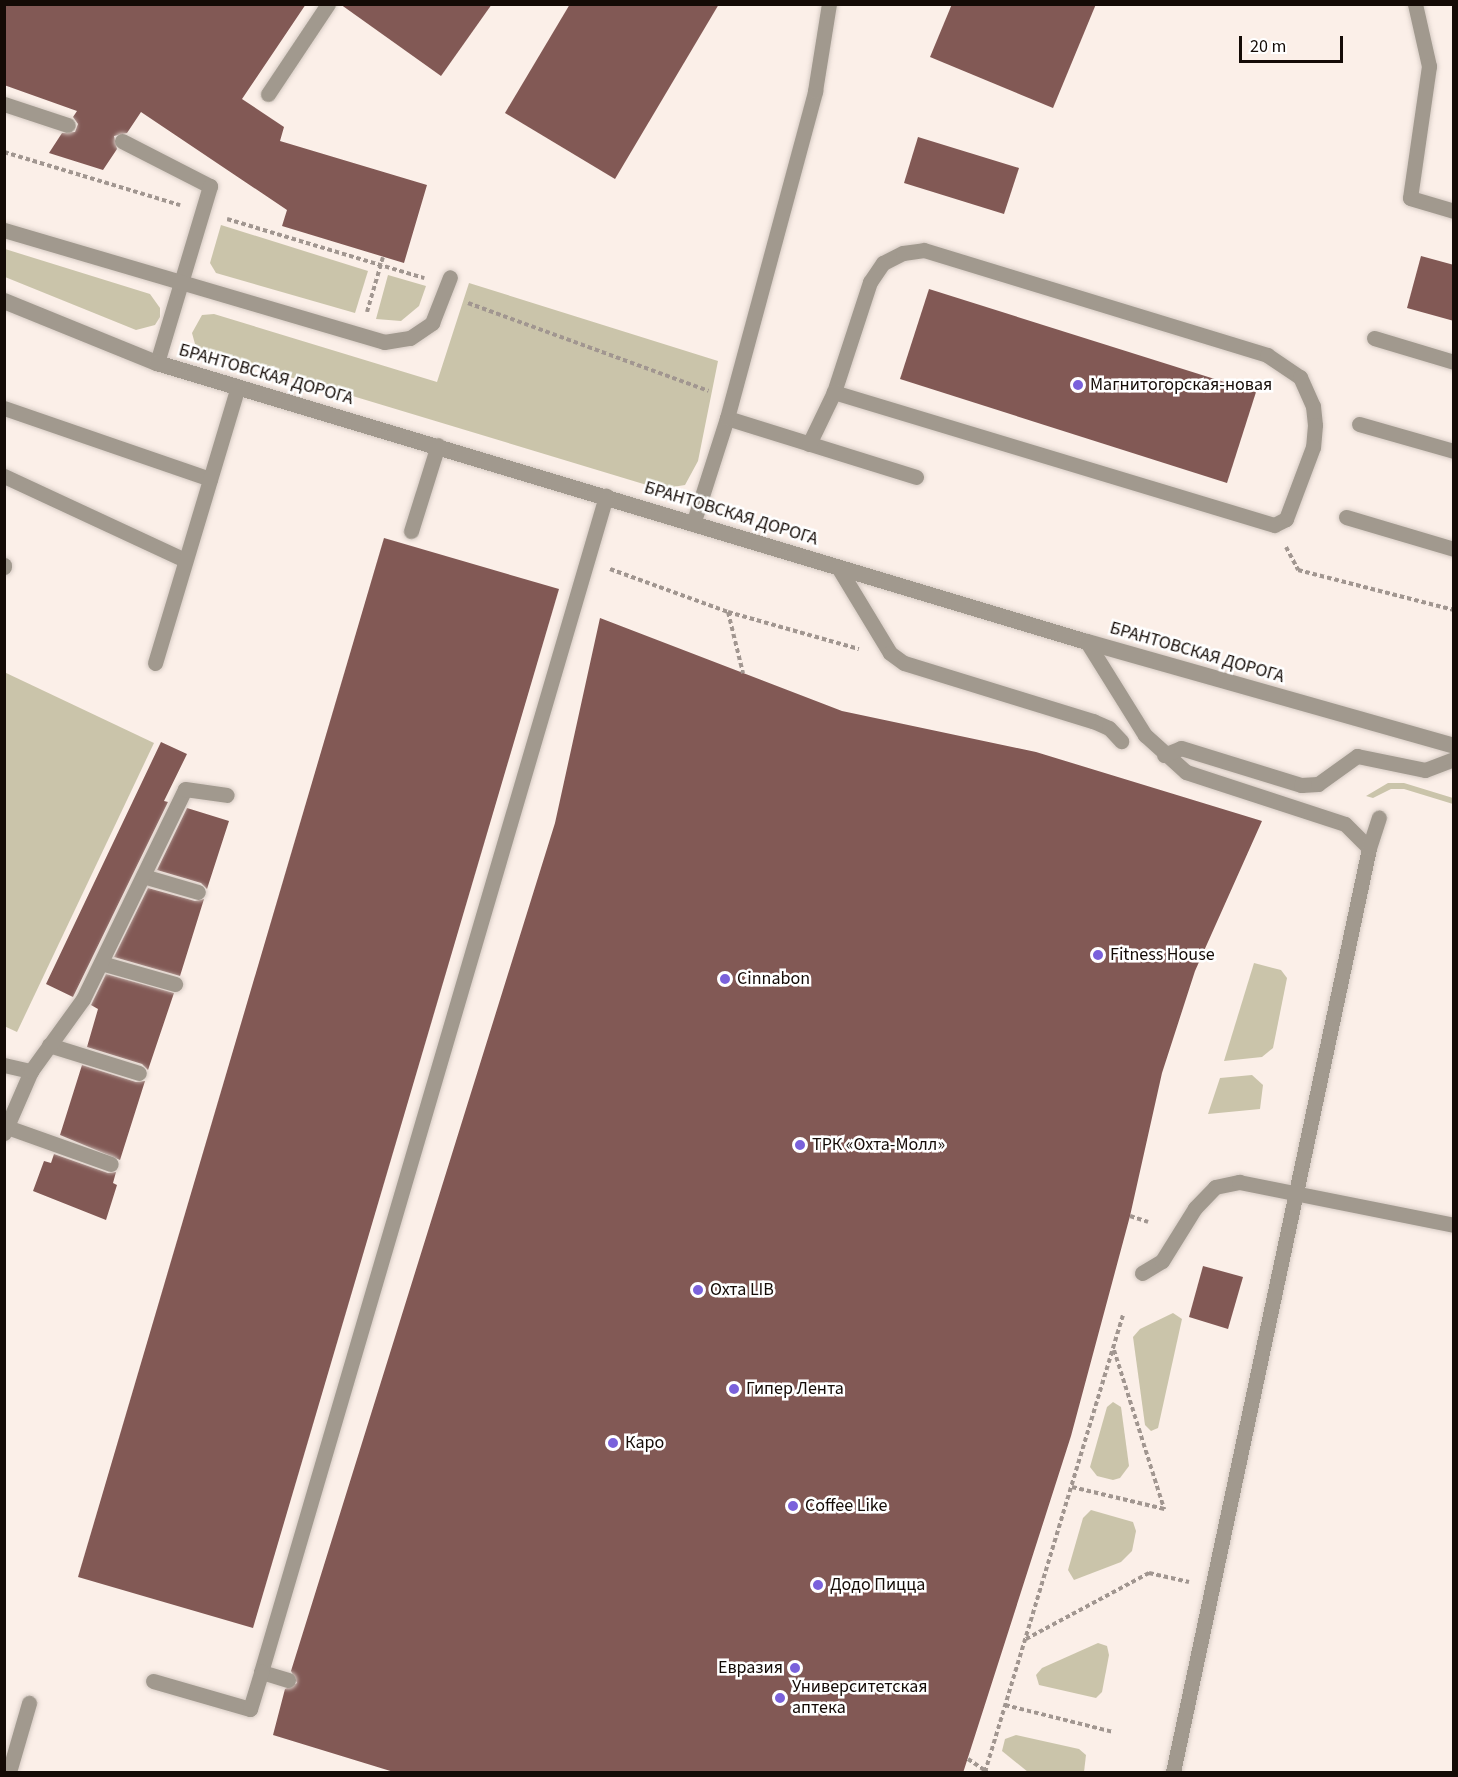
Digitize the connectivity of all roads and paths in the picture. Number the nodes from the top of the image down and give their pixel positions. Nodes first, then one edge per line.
1 (328, 4) edge
2 (829, 4) edge
3 (1415, 4) edge
4 (268, 94) dead end
5 (4, 104) edge
6 (68, 124) dead end
7 (122, 141) dead end
8 (4, 152) edge
9 (1454, 211) edge
10 (202, 212) junction
11 (4, 230) edge
12 (383, 257) dead end
13 (380, 265) junction
14 (181, 284) junction
15 (447, 286) junction
16 (4, 301) edge
17 (360, 336) junction
18 (1374, 338) dead end
19 (1454, 362) edge
20 (157, 363) junction
21 (238, 387) junction
22 (834, 392) junction
23 (732, 399) junction
24 (4, 408) edge
25 (727, 418) junction
26 (1359, 424) dead end
27 (808, 444) junction
28 (438, 445) junction
29 (1454, 452) edge
30 (4, 476) edge
31 (916, 477) dead end
32 (210, 479) junction
33 (606, 496) junction
34 (1346, 518) dead end
35 (693, 524) junction
36 (1274, 525) junction
37 (411, 531) dead end
38 (1454, 549) edge
39 (185, 560) junction
40 (838, 567) junction
41 (1454, 610) edge
42 (728, 612) dead end
43 (1087, 642) junction
44 (155, 663) dead end
45 (743, 673) dead end
46 (1121, 741) dead end
47 (1454, 746) edge
48 (1164, 755) junction
49 (1454, 759) edge
50 (227, 795) dead end
51 (1379, 818) dead end
52 (1369, 848) junction
53 (144, 876) junction
54 (198, 892) dead end
55 (101, 963) junction
56 (175, 984) dead end
57 (50, 1045) junction
58 (4, 1065) edge
59 (31, 1071) junction
60 (139, 1074) dead end
61 (6, 1130) edge
62 (111, 1164) dead end
63 (1296, 1192) junction
64 (1130, 1216) dead end
65 (1148, 1222) dead end
66 (1454, 1225) edge
67 (1142, 1273) dead end
68 (1124, 1315) dead end
69 (1113, 1348) junction
70 (1072, 1487) junction
71 (1195, 1583) dead end
72 (1025, 1640) junction
73 (261, 1672) junction
74 (288, 1680) dead end
75 (153, 1681) dead end
76 (29, 1703) dead end
77 (1005, 1706) junction
78 (1113, 1732) dead end
79 (968, 1758) dead end
80 (986, 1772) edge
81 (9, 1773) edge
82 (1173, 1773) edge

1 - 4 lane
2 - 23 lane
3 - 9 lane
5 - 6 lane
7 - 10 lane
8 - 10 path
10 - 13 path
10 - 14 lane
11 - 14 lane
12 - 13 path
13 - 15 path
13 - 17 path
14 - 17 lane
14 - 20 lane
15 - 17 lane
15 - 23 path
16 - 20 street, БРАНТОВСКАЯ ДОРОГА
18 - 19 lane
20 - 21 street, БРАНТОВСКАЯ ДОРОГА
21 - 28 street, БРАНТОВСКАЯ ДОРОГА
21 - 32 lane
22 - 27 lane
22 - 36 lane
22 - 36 lane
23 - 25 lane
24 - 32 lane
25 - 27 lane
25 - 35 lane
26 - 29 lane
27 - 31 lane
28 - 33 street, БРАНТОВСКАЯ ДОРОГА
28 - 37 lane
30 - 39 lane
32 - 39 lane
33 - 35 street, БРАНТОВСКАЯ ДОРОГА
33 - 73 lane
34 - 38 lane
35 - 40 street, БРАНТОВСКАЯ ДОРОГА
36 - 41 path
39 - 44 lane
40 - 43 street, БРАНТОВСКАЯ ДОРОГА
40 - 46 lane
42 - 45 path
43 - 47 street, БРАНТОВСКАЯ ДОРОГА
43 - 48 lane
48 - 49 lane
48 - 52 lane
50 - 53 lane
51 - 52 lane
52 - 63 lane
53 - 54 lane
53 - 55 lane
55 - 56 lane
55 - 57 lane
57 - 59 lane
57 - 60 lane
58 - 59 lane
59 - 61 lane
61 - 62 lane
63 - 66 lane
63 - 67 lane
63 - 82 lane
64 - 65 path
68 - 69 path
69 - 70 path
69 - 70 path
70 - 72 path
71 - 72 path
72 - 77 path
73 - 74 lane
73 - 75 lane
76 - 81 lane
77 - 78 path
77 - 80 path
79 - 80 path

